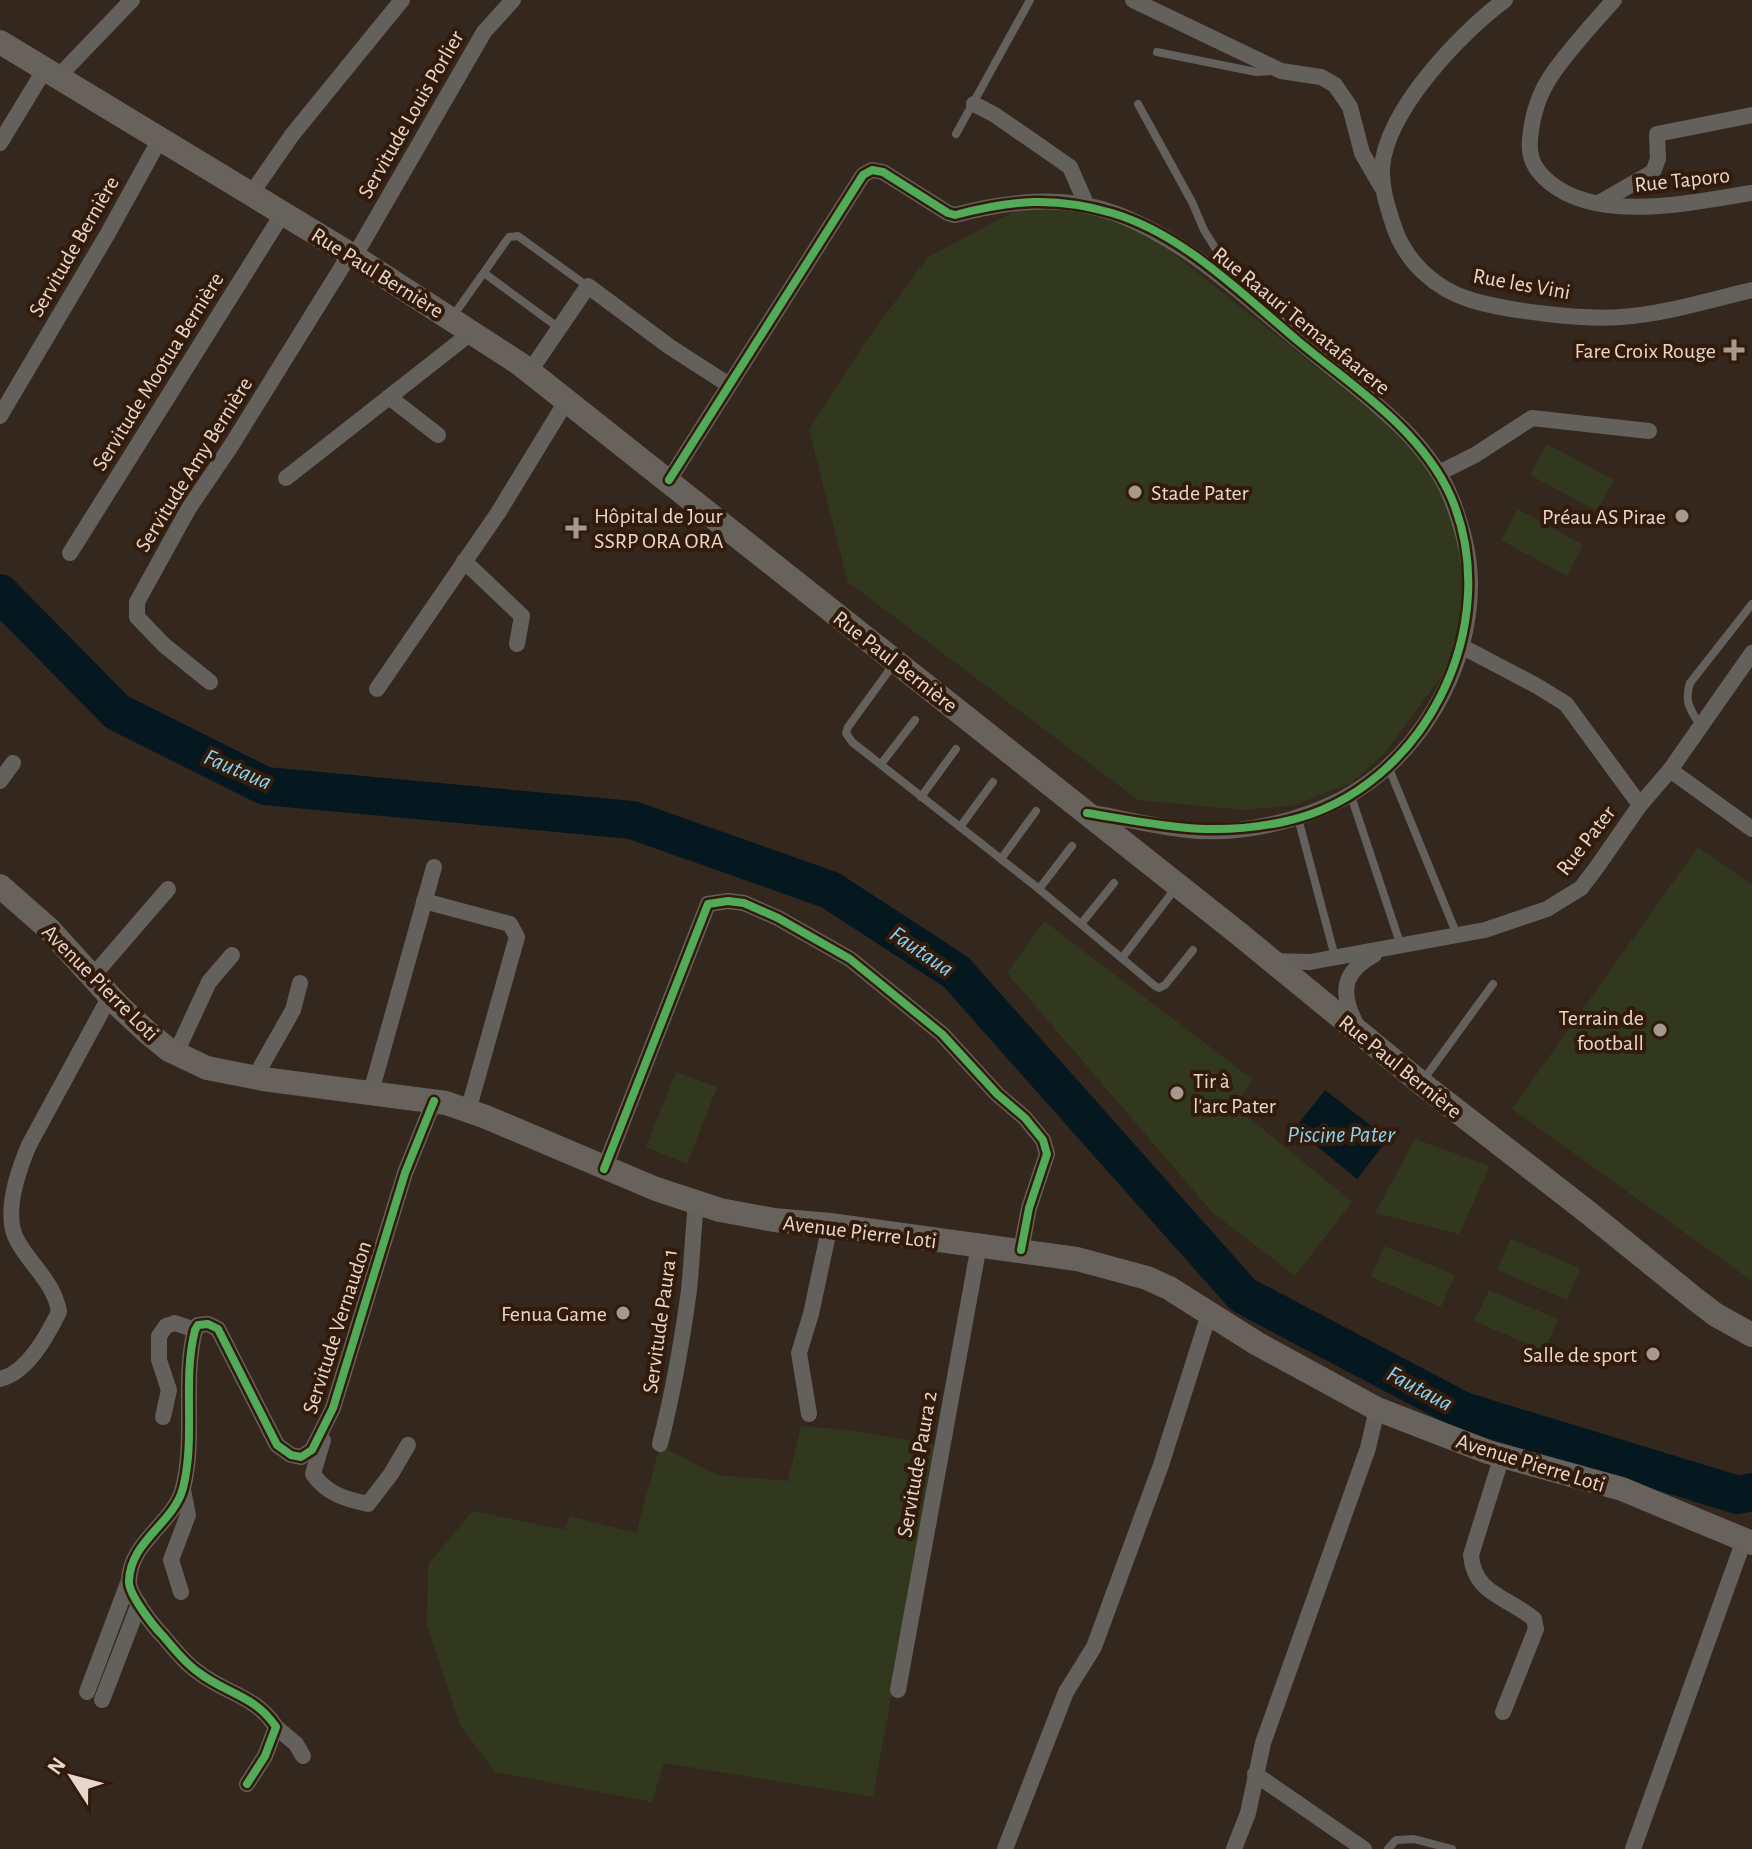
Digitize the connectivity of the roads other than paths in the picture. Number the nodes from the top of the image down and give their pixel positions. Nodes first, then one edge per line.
1 (132, 0) edge
2 (402, 0) edge
3 (513, 0) edge
4 (1030, 0) edge
5 (1133, 0) edge
6 (1505, 0) edge
7 (1614, 0) edge
8 (0, 42) edge
9 (1157, 52) dead end
10 (1281, 71) junction
11 (52, 73) junction
12 (974, 104) junction
13 (1138, 104) dead end
14 (1752, 115) edge
15 (956, 134) dead end
16 (160, 139) junction
17 (0, 143) edge
18 (1382, 187) junction
19 (1752, 193) edge
20 (251, 194) junction
21 (1599, 203) junction
22 (1087, 206) junction
23 (283, 213) junction
24 (352, 255) junction
25 (484, 273) junction
26 (588, 286) junction
27 (1233, 288) junction
28 (1752, 290) edge
29 (452, 318) junction
30 (559, 328) junction
31 (472, 332) junction
32 (530, 371) junction
33 (729, 385) junction
34 (389, 397) junction
35 (567, 400) junction
36 (0, 416) edge
37 (1649, 431) dead end
38 (438, 435) dead end
39 (1439, 473) junction
40 (286, 478) dead end
41 (669, 480) junction
42 (70, 553) dead end
43 (464, 561) junction
44 (1752, 604) edge
45 (517, 644) dead end
46 (1461, 646) junction
47 (1752, 653) edge
48 (896, 661) junction
49 (210, 682) dead end
50 (377, 689) dead end
51 (915, 720) dead end
52 (1700, 725) junction
53 (956, 749) dead end
54 (13, 763) dead end
55 (881, 764) junction
56 (1388, 766) junction
57 (1670, 770) junction
58 (0, 781) edge
59 (993, 782) dead end
60 (1350, 793) junction
61 (921, 797) junction
62 (1640, 805) junction
63 (1036, 811) dead end
64 (1087, 813) junction
65 (1298, 818) junction
66 (960, 827) junction
67 (1752, 829) edge
68 (1072, 846) dead end
69 (1001, 859) junction
70 (434, 867) dead end
71 (1114, 883) dead end
72 (0, 886) edge
73 (1178, 886) junction
74 (168, 889) dead end
75 (1039, 889) junction
76 (424, 901) junction
77 (1081, 924) junction
78 (1458, 936) junction
79 (1401, 947) junction
80 (1193, 950) dead end
81 (1382, 950) junction
82 (232, 955) dead end
83 (1335, 957) junction
84 (1122, 958) junction
85 (1272, 961) junction
86 (92, 977) junction
87 (300, 983) dead end
88 (1493, 984) dead end
89 (110, 996) junction
90 (1360, 1033) junction
91 (176, 1053) junction
92 (255, 1077) junction
93 (1421, 1083) junction
94 (371, 1092) junction
95 (434, 1101) junction
96 (468, 1111) junction
97 (604, 1169) junction
98 (696, 1203) junction
99 (830, 1225) junction
100 (979, 1245) junction
101 (1021, 1250) junction
102 (1209, 1314) junction
103 (195, 1330) junction
104 (1752, 1335) edge
105 (0, 1379) edge
106 (333, 1408) junction
107 (1377, 1409) junction
108 (809, 1414) dead end
109 (163, 1417) dead end
110 (660, 1444) dead end
111 (408, 1445) dead end
112 (1502, 1456) junction
113 (183, 1490) junction
114 (1748, 1541) edge
115 (128, 1583) junction
116 (181, 1592) dead end
117 (139, 1604) junction
118 (898, 1690) dead end
119 (1503, 1712) dead end
120 (276, 1727) junction
121 (303, 1756) dead end
122 (1255, 1774) junction
123 (247, 1784) dead end
124 (1005, 1849) edge
125 (1234, 1849) edge
126 (1364, 1849) edge
127 (1388, 1849) edge
128 (1452, 1849) edge
129 (1633, 1849) edge

1 - 11 street
2 - 20 street
3 - 24 street, Servitude Louis Porlier
4 - 12 lane
5 - 10 street
6 - 18 street, Rue les Vini
7 - 21 street, Rue Taporo
8 - 11 main road, Rue Paul Bernière
9 - 10 lane
10 - 18 street
11 - 16 main road, Rue Paul Bernière
11 - 17 street
12 - 15 lane
12 - 22 street
13 - 27 lane
14 - 21 street
16 - 20 main road, Rue Paul Bernière
16 - 36 street, Servitude Bernière
18 - 28 street, Rue les Vini
19 - 21 street, Rue Taporo
20 - 23 main road, Rue Paul Bernière
22 - 27 street, Rue Raauri Tematafaarere
22 - 33 street, Rue Raauri Tematafaarere
23 - 24 main road, Rue Paul Bernière
23 - 42 street, Servitude Mootua Bernière
24 - 29 main road, Rue Paul Bernière
24 - 49 street, Servitude Amy Bernière
25 - 26 lane
25 - 29 lane
25 - 30 lane
26 - 30 street
26 - 33 street
27 - 39 street, Rue Raauri Tematafaarere
29 - 31 main road, Rue Paul Bernière
30 - 32 street
31 - 32 main road, Rue Paul Bernière
31 - 34 street
32 - 35 main road, Rue Paul Bernière
33 - 41 street, Rue Raauri Tematafaarere
34 - 38 street
34 - 40 street
35 - 41 main road, Rue Paul Bernière
35 - 43 street
37 - 39 street
39 - 46 street, Rue Raauri Tematafaarere
41 - 48 main road, Rue Paul Bernière
43 - 45 street
43 - 50 street
44 - 52 lane
46 - 56 street, Rue Raauri Tematafaarere
46 - 62 street
47 - 52 street, Rue Pater
48 - 55 lane
48 - 64 main road, Rue Paul Bernière
51 - 55 lane
52 - 57 street, Rue Pater
53 - 61 lane
54 - 58 street
55 - 61 lane
56 - 60 street, Rue Raauri Tematafaarere
56 - 78 lane
57 - 62 street, Rue Pater
57 - 67 street
59 - 66 lane
60 - 65 street, Rue Raauri Tematafaarere
60 - 79 lane
61 - 66 lane
62 - 78 street, Rue Pater
63 - 69 lane
64 - 65 street, Rue Raauri Tematafaarere
64 - 73 main road, Rue Paul Bernière
65 - 83 lane
66 - 69 lane
68 - 75 lane
69 - 75 lane
70 - 76 street
71 - 77 lane
72 - 86 main road, Avenue Pierre Loti
73 - 84 lane
73 - 85 main road, Rue Paul Bernière
74 - 86 street
75 - 77 lane
76 - 94 street
76 - 96 street
77 - 84 lane
78 - 79 street, Rue Pater
79 - 81 street, Rue Pater
80 - 84 lane
81 - 83 street, Rue Pater
81 - 90 street, Rue Pater
82 - 91 street
83 - 85 street, Rue Pater
85 - 90 main road, Rue Paul Bernière
86 - 89 main road, Avenue Pierre Loti
87 - 92 street
88 - 93 lane
89 - 91 main road, Avenue Pierre Loti
89 - 105 street
90 - 93 main road, Rue Paul Bernière
91 - 92 main road, Avenue Pierre Loti
92 - 94 main road, Avenue Pierre Loti
93 - 104 main road, Rue Paul Bernière
94 - 95 main road, Avenue Pierre Loti
95 - 96 main road, Avenue Pierre Loti
95 - 106 street, Servitude Vernaudon
96 - 97 main road, Avenue Pierre Loti
97 - 98 main road, Avenue Pierre Loti
97 - 101 street
98 - 99 main road, Avenue Pierre Loti
98 - 110 street, Servitude Paura 1
99 - 100 main road, Avenue Pierre Loti
99 - 108 street
100 - 101 main road, Avenue Pierre Loti
100 - 118 street, Servitude Paura 2
101 - 102 main road, Avenue Pierre Loti
102 - 107 main road, Avenue Pierre Loti
102 - 124 street
103 - 106 street, Servitude Vernaudon
103 - 109 street, Servitude Vernaudon
103 - 113 street
106 - 111 street
107 - 112 main road, Avenue Pierre Loti
107 - 122 street
112 - 114 main road, Avenue Pierre Loti
112 - 119 street
113 - 115 street
113 - 116 street
114 - 129 street
115 - 117 street
115 - 117 street
117 - 120 street
120 - 121 street
120 - 123 street
122 - 125 street
122 - 126 street
127 - 128 lane

